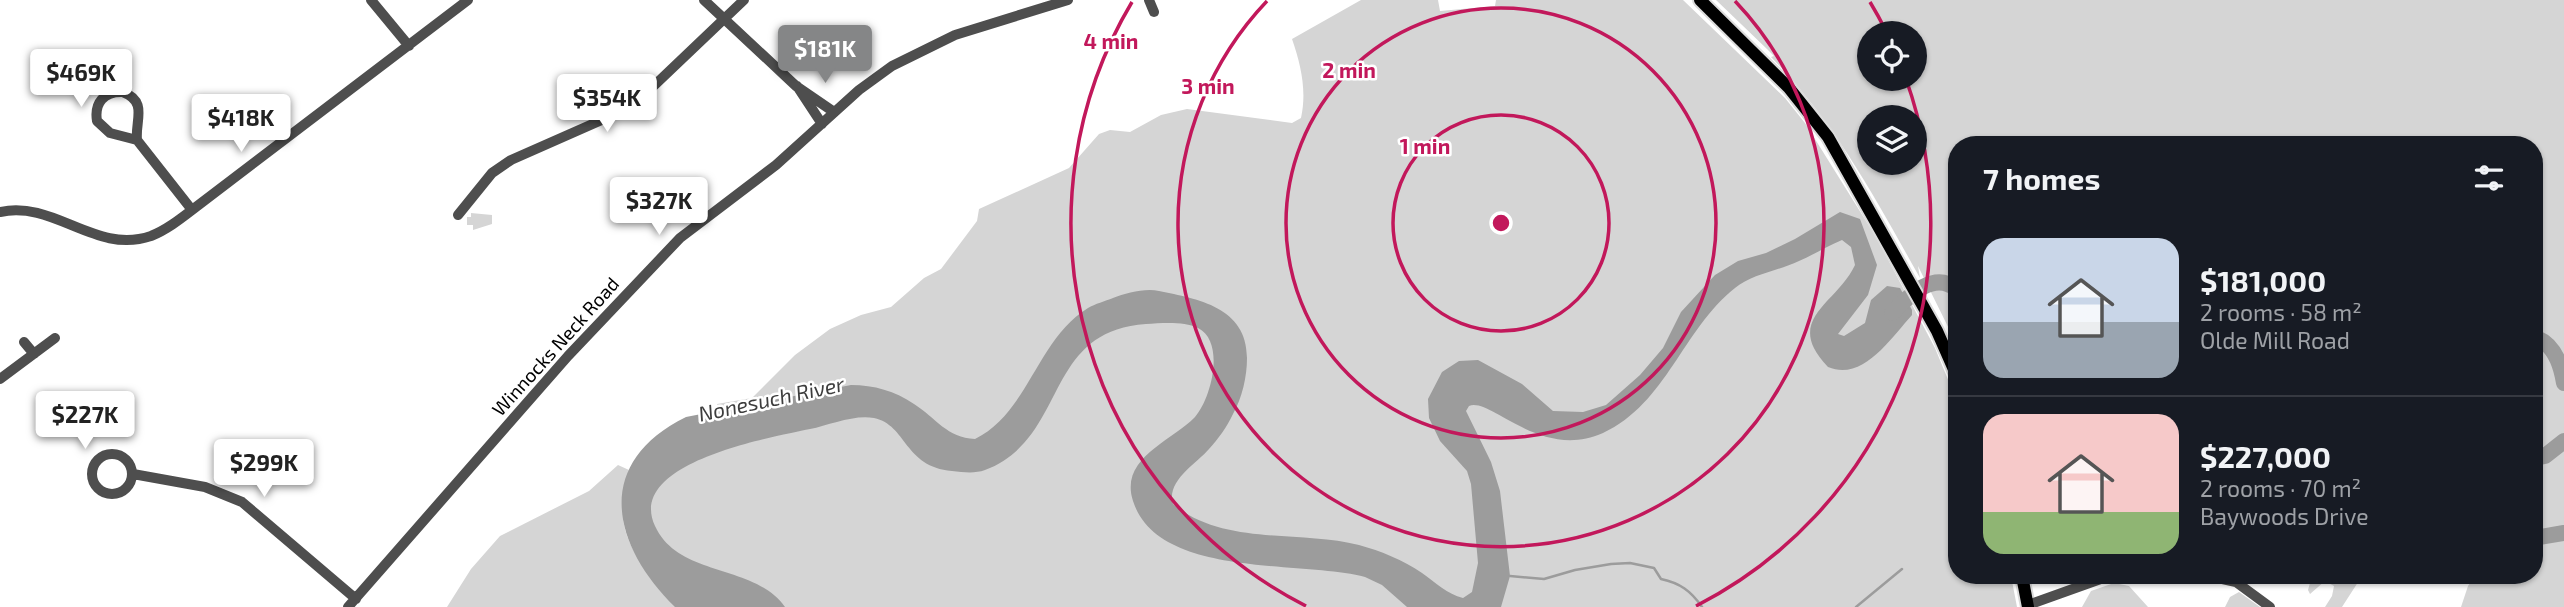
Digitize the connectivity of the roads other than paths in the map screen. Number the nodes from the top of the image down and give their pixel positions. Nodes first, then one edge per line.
1 (371, 0) edge
2 (468, 0) edge
3 (704, 0) edge
4 (744, 0) edge
5 (1069, 0) edge
6 (1149, 0) edge
7 (1700, 0) edge
8 (1154, 12) dead end
9 (726, 20) junction
10 (409, 46) junction
11 (796, 86) junction
12 (834, 112) junction
13 (822, 124) junction
14 (137, 140) junction
15 (192, 211) junction
16 (0, 212) edge
17 (458, 215) dead end
18 (55, 338) dead end
19 (24, 342) dead end
20 (34, 354) junction
21 (1948, 358) edge
22 (0, 379) edge
23 (133, 474) junction
24 (2024, 584) edge
25 (2087, 584) edge
26 (2239, 584) edge
27 (356, 599) junction
28 (2028, 606) edge
29 (348, 607) edge
30 (2270, 607) edge

1 - 10 street
2 - 10 street
3 - 9 street
4 - 9 street
5 - 12 street, Winnocks Neck Road
6 - 8 street
7 - 21 main road
9 - 11 street
9 - 17 street
10 - 15 street
11 - 12 street
11 - 13 street
12 - 13 street, Winnocks Neck Road
13 - 27 street, Winnocks Neck Road
14 - 14 street
14 - 15 street
15 - 16 street
18 - 20 street
19 - 20 street
20 - 22 street
23 - 23 street
23 - 27 street
24 - 28 main road
25 - 28 street
26 - 30 street
27 - 29 street, Winnocks Neck Road

